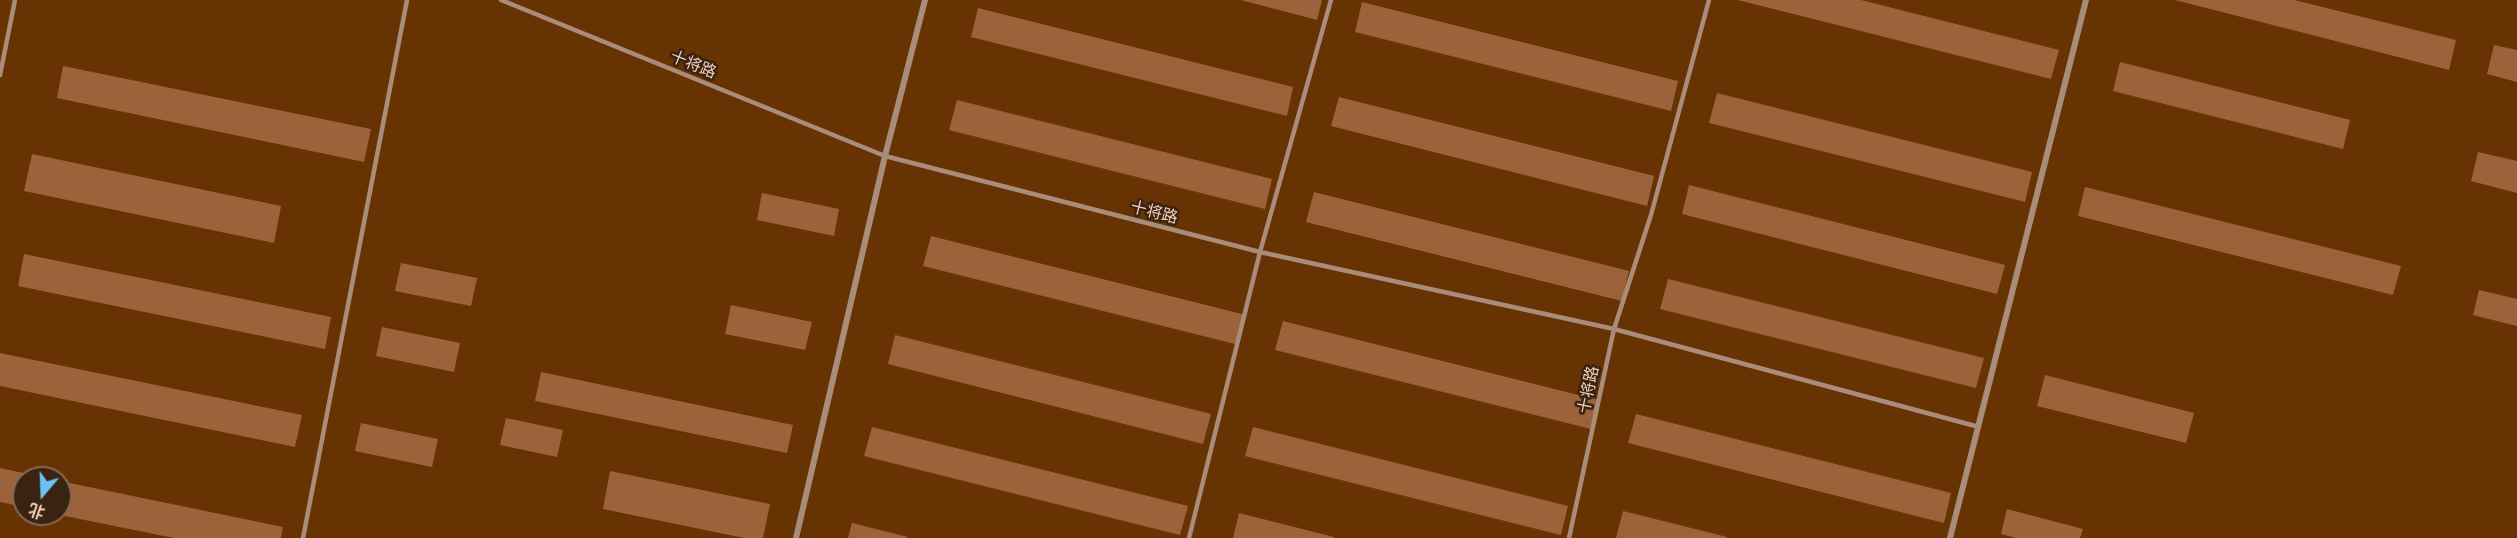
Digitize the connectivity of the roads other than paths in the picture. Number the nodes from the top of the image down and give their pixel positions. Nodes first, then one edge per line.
1 (15, 0) edge
2 (407, 0) edge
3 (501, 0) edge
4 (925, 0) edge
5 (1330, 0) edge
6 (1709, 0) edge
7 (2086, 0) edge
8 (0, 75) edge
9 (885, 156) junction
10 (1260, 252) junction
11 (1614, 329) junction
12 (1979, 427) junction
13 (303, 538) edge
14 (796, 538) edge
15 (1189, 538) edge
16 (1569, 538) edge
17 (1950, 538) edge

1 - 8 lane
2 - 13 lane
3 - 9 lane, 十将路
4 - 9 street
5 - 10 lane
6 - 11 lane
7 - 12 street
9 - 10 lane, 十将路
9 - 14 street
10 - 11 lane, 十将路
10 - 15 lane
11 - 12 lane
11 - 16 lane, 十将路
12 - 17 street

